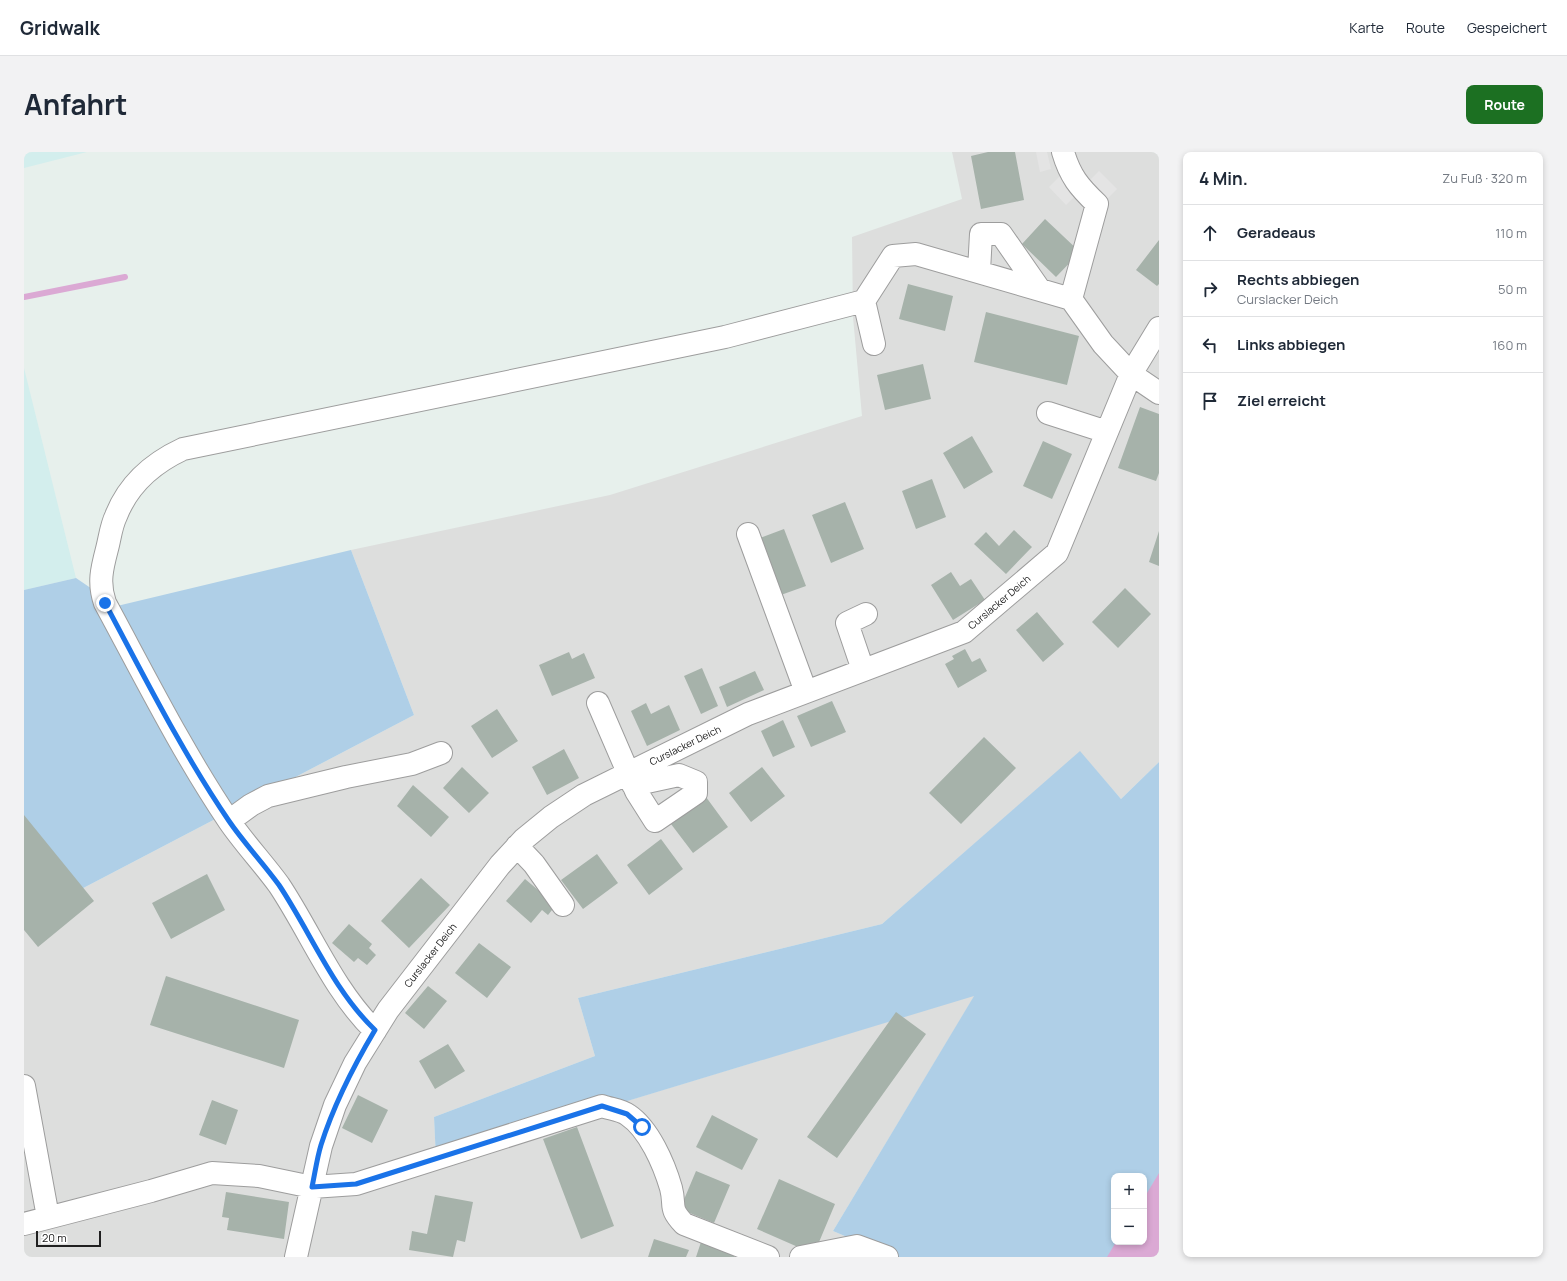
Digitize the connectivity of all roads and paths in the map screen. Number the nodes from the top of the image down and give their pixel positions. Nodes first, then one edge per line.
1 (1063, 152) edge
2 (980, 271) junction
3 (1040, 290) junction
4 (1071, 299) junction
5 (864, 301) junction
6 (1159, 328) edge
7 (874, 344) dead end
8 (1131, 374) junction
9 (1159, 392) edge
10 (1048, 414) dead end
11 (1107, 432) junction
12 (748, 534) dead end
13 (866, 614) dead end
14 (863, 670) junction
15 (806, 692) junction
16 (598, 703) dead end
17 (441, 753) dead end
18 (631, 779) junction
19 (229, 821) junction
20 (517, 846) junction
21 (563, 905) dead end
22 (375, 1030) junction
23 (24, 1086) edge
24 (312, 1187) junction
25 (48, 1217) junction
26 (24, 1224) edge
27 (832, 1254) edge
28 (296, 1257) edge
29 (768, 1257) edge
30 (801, 1257) edge
31 (888, 1257) edge

1 - 4 street
2 - 3 street
2 - 3 street
2 - 5 street
3 - 4 street
4 - 8 street
5 - 7 street
5 - 19 street
6 - 8 street, Curslacker Deich
8 - 9 street
8 - 11 street, Curslacker Deich
10 - 11 street
11 - 14 street, Curslacker Deich
12 - 15 street
13 - 14 street
14 - 15 street, Curslacker Deich
15 - 18 street, Curslacker Deich
16 - 18 street
17 - 19 street
18 - 20 street, Curslacker Deich
19 - 22 street
20 - 21 street
20 - 22 street, Curslacker Deich
22 - 24 street, Curslacker Deich
23 - 25 street
24 - 25 street
24 - 28 street, Curslacker Deich
24 - 29 street
25 - 26 street
27 - 30 street
27 - 31 street

